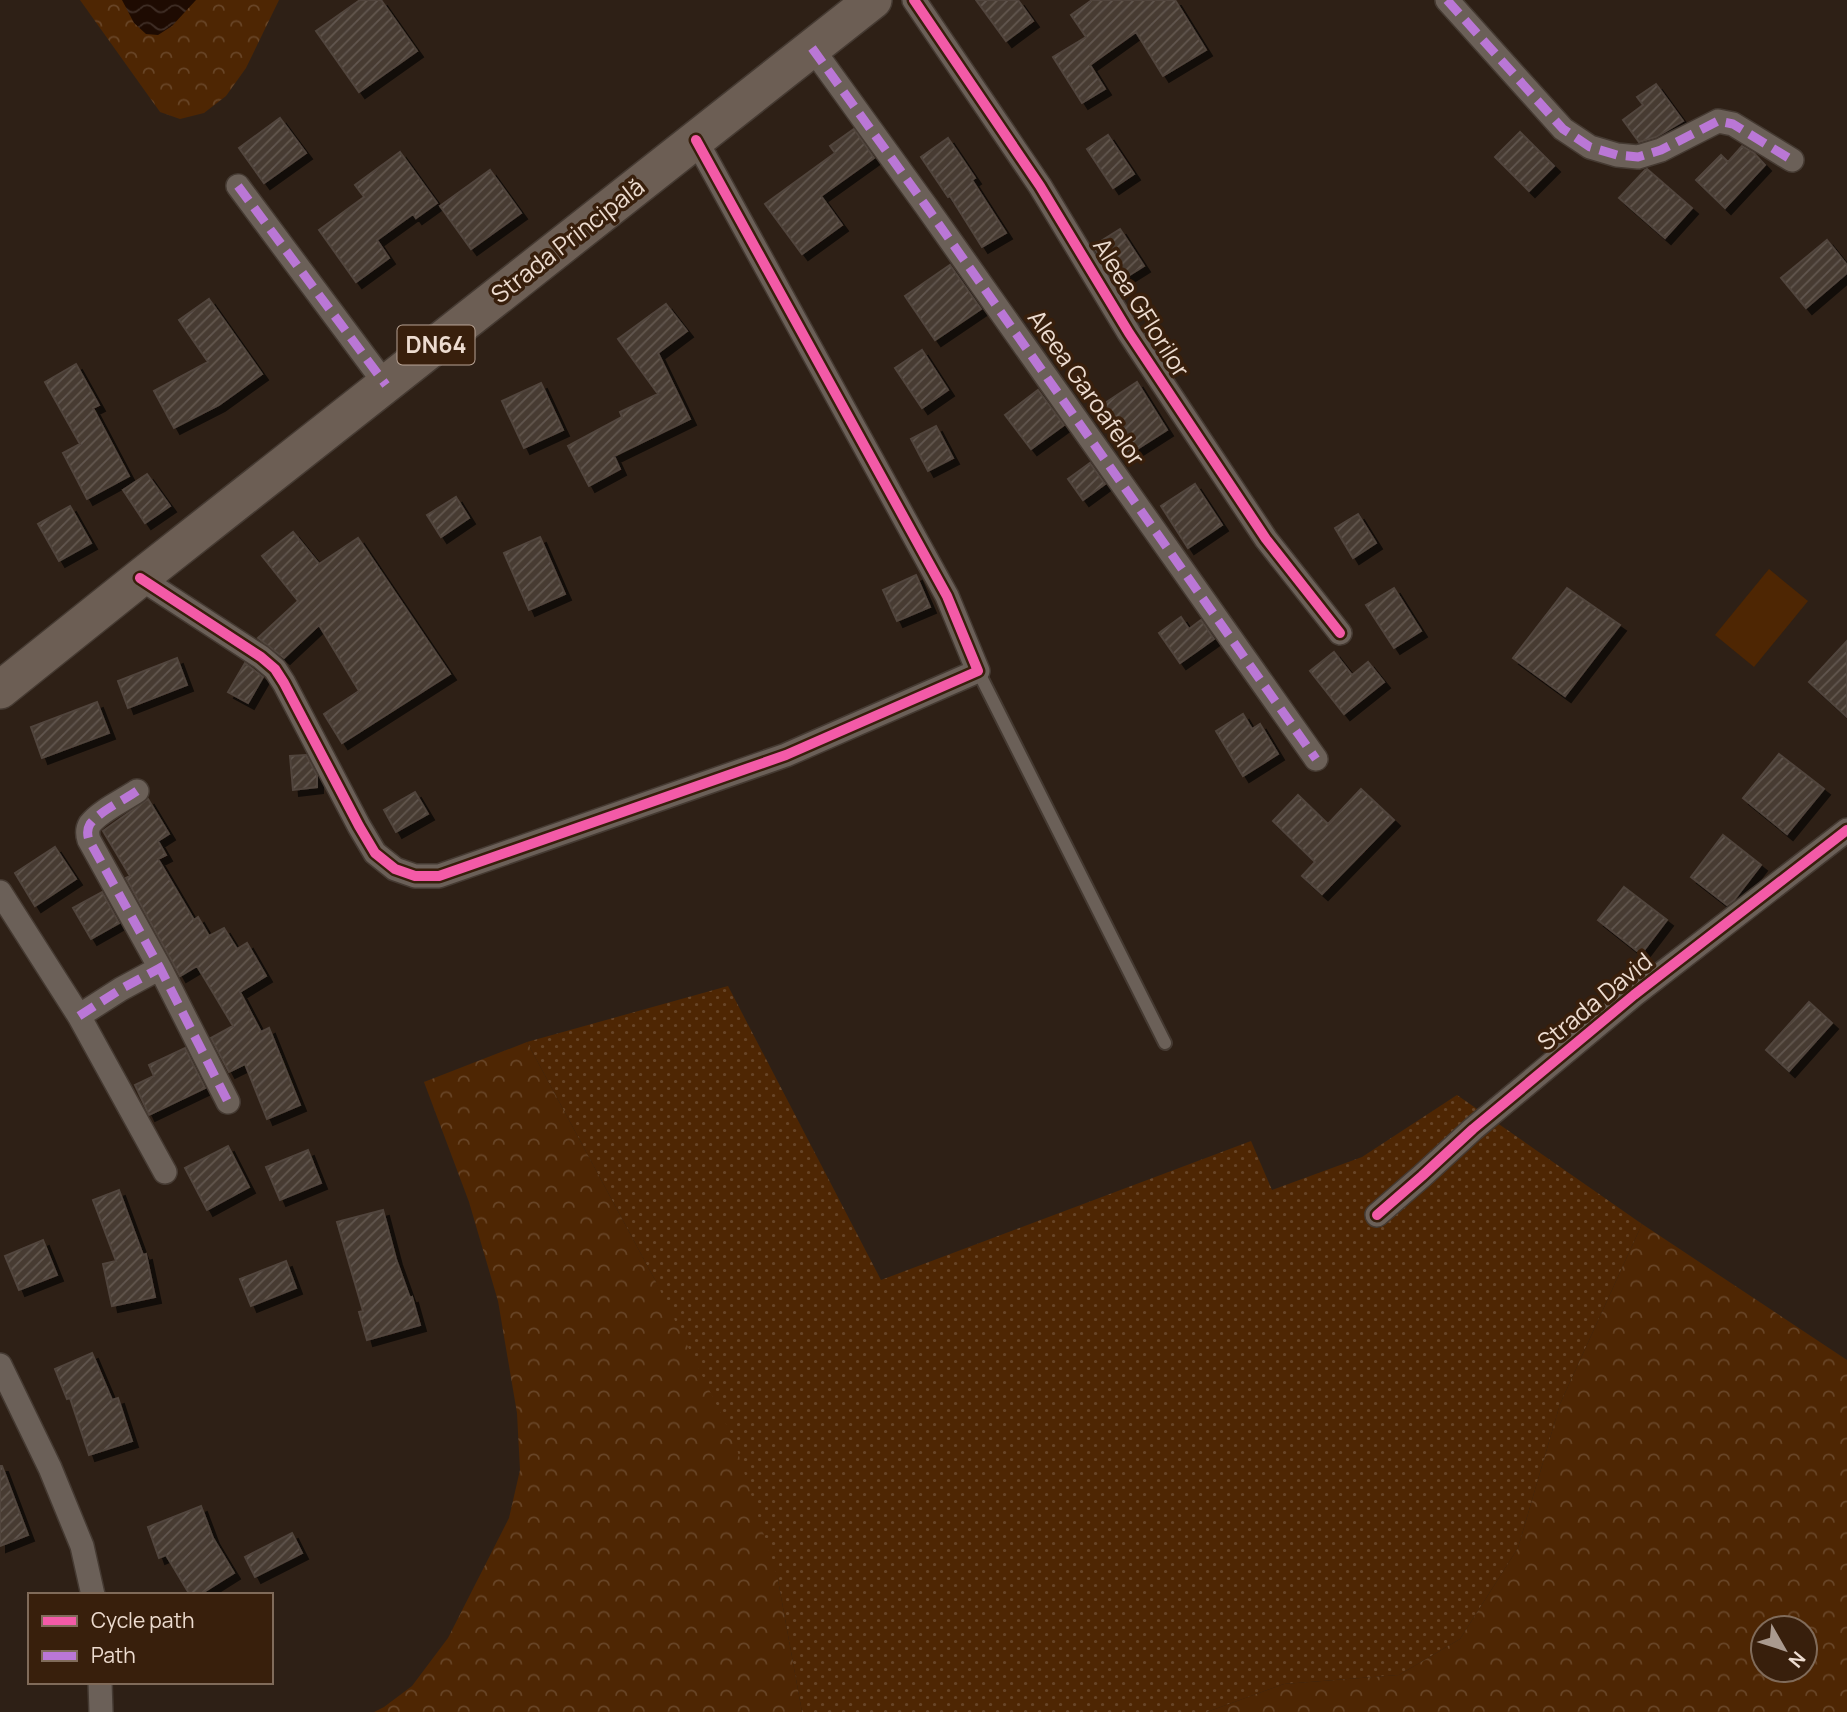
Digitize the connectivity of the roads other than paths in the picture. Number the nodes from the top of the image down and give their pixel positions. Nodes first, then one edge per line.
1 (873, 0) edge
2 (914, 0) edge
3 (1447, 0) edge
4 (812, 48) junction
5 (696, 140) junction
6 (1792, 160) dead end
7 (237, 186) dead end
8 (386, 385) junction
9 (140, 578) junction
10 (1340, 633) dead end
11 (978, 671) junction
12 (0, 690) edge
13 (1316, 759) dead end
14 (137, 791) dead end
15 (1847, 830) edge
16 (0, 892) edge
17 (160, 968) junction
18 (79, 1016) junction
19 (1165, 1044) dead end
20 (228, 1102) dead end
21 (165, 1172) dead end
22 (1377, 1215) dead end
23 (0, 1365) edge
24 (93, 1593) edge
25 (100, 1684) edge
26 (100, 1712) edge

1 - 4 main road, Strada Principală / DN64
2 - 10 street, Aleea GFlorilor
3 - 6 street
4 - 5 main road, Strada Principală / DN64
4 - 13 street, Aleea Garoafelor
5 - 8 main road, Strada Principală / DN64
5 - 11 street
7 - 8 street
8 - 9 main road, Strada Principală / DN64
9 - 11 street
9 - 12 main road, Strada Principală / DN64
11 - 19 lane
14 - 17 street
15 - 22 street, Strada David
16 - 18 street
17 - 18 street
17 - 20 street
18 - 21 street
23 - 24 street
25 - 26 street

